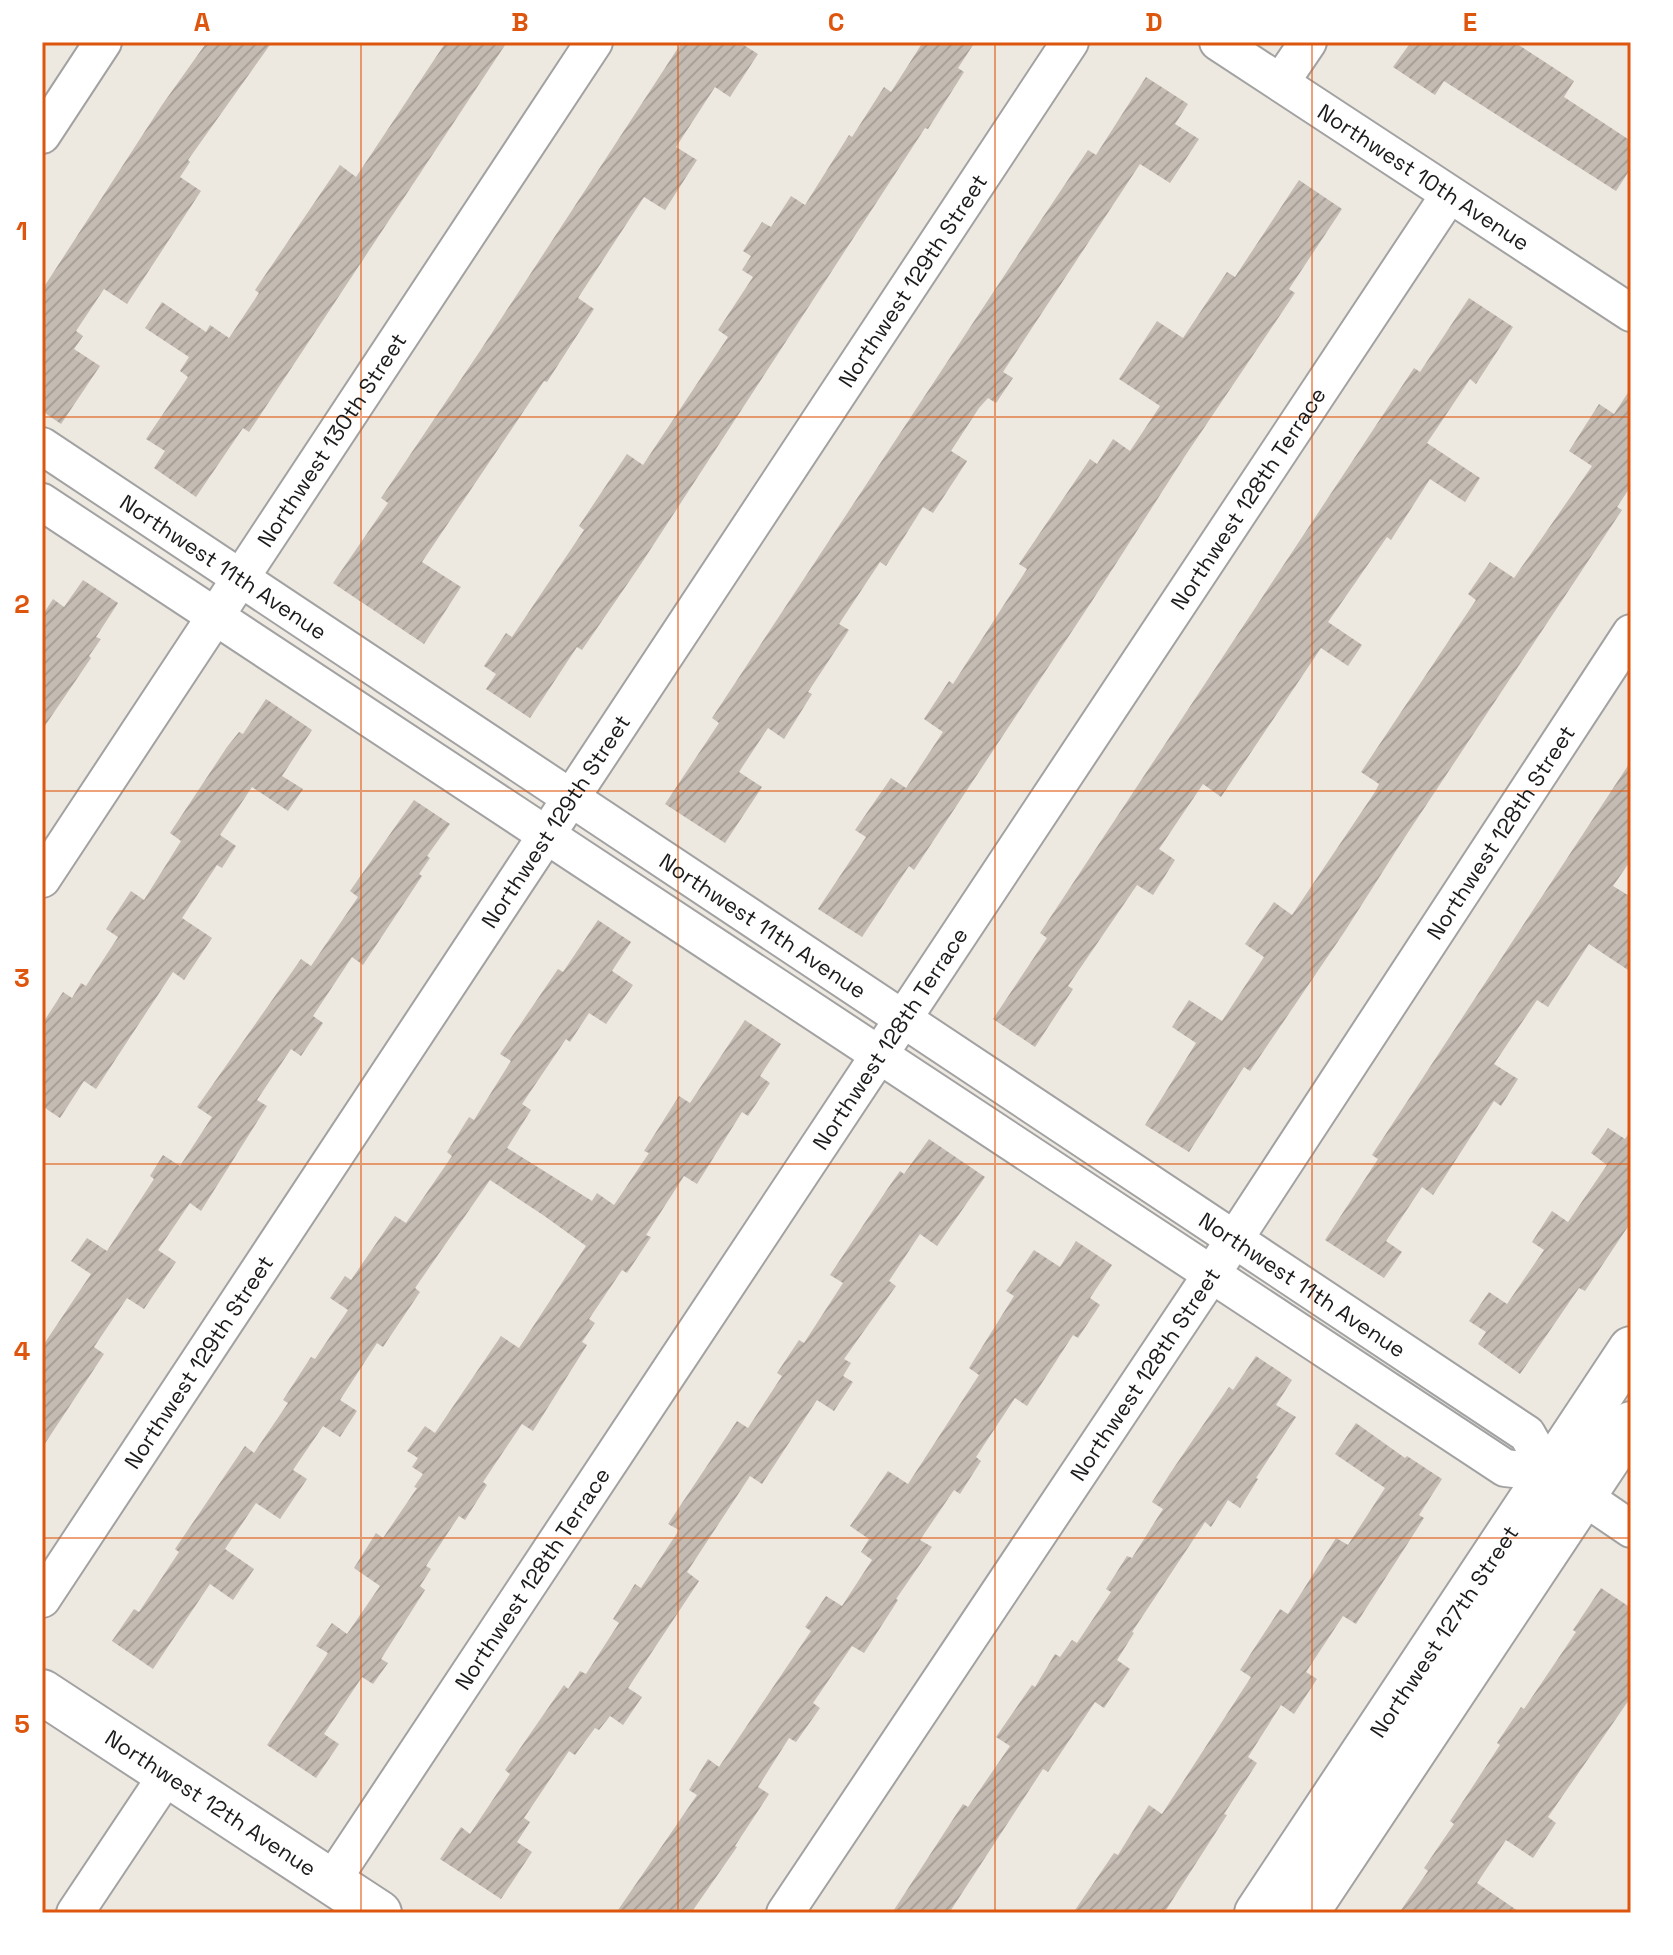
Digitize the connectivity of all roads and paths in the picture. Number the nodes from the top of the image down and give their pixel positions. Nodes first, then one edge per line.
1 (103, 42) edge
2 (594, 42) edge
3 (1070, 42) edge
4 (1218, 42) edge
5 (1308, 42) edge
6 (1281, 82) junction
7 (42, 135) edge
8 (1449, 195) junction
9 (1631, 313) edge
10 (42, 446) edge
11 (42, 502) edge
12 (240, 578) junction
13 (215, 615) junction
14 (1631, 633) edge
15 (573, 798) junction
16 (547, 836) junction
17 (42, 879) edge
18 (905, 1018) junction
19 (880, 1056) junction
20 (1234, 1238) junction
21 (1211, 1275) junction
22 (1631, 1349) edge
23 (1631, 1424) edge
24 (1566, 1485) junction
25 (1631, 1529) edge
26 (42, 1599) edge
27 (42, 1692) edge
28 (167, 1775) junction
29 (331, 1882) junction
30 (75, 1913) edge
31 (379, 1913) edge
32 (785, 1913) edge
33 (1257, 1913) edge
34 (1306, 1913) edge

1 - 7 street
2 - 12 street, Northwest 130th Street
3 - 15 street, Northwest 129th Street
4 - 6 street, Northwest 10th Avenue
5 - 6 street
6 - 8 street, Northwest 10th Avenue
8 - 9 street, Northwest 10th Avenue
8 - 18 street, Northwest 128th Terrace
10 - 12 street, Northwest 11th Avenue
11 - 13 street, Northwest 11th Avenue
12 - 13 street, Northwest 130th Street
12 - 15 street, Northwest 11th Avenue
13 - 16 street, Northwest 11th Avenue
13 - 17 street, Northwest 130th Street
14 - 20 street, Northwest 128th Street
15 - 16 street, Northwest 129th Street
15 - 18 street, Northwest 11th Avenue
16 - 19 street, Northwest 11th Avenue
16 - 26 street, Northwest 129th Street
18 - 19 street, Northwest 128th Terrace
18 - 20 street, Northwest 11th Avenue
19 - 21 street, Northwest 11th Avenue
19 - 29 street, Northwest 128th Terrace
20 - 21 street, Northwest 128th Street
20 - 24 street, Northwest 11th Avenue
21 - 24 street, Northwest 11th Avenue
21 - 32 street, Northwest 128th Street
22 - 24 street, Northwest 127th Street
23 - 24 street, Northwest 127th Street
24 - 25 street, Northwest 11th Avenue
24 - 33 street, Northwest 127th Street
24 - 34 street, Northwest 127th Street
27 - 28 street, Northwest 12th Avenue
28 - 29 street, Northwest 12th Avenue
28 - 30 street
29 - 31 street, Northwest 12th Avenue

